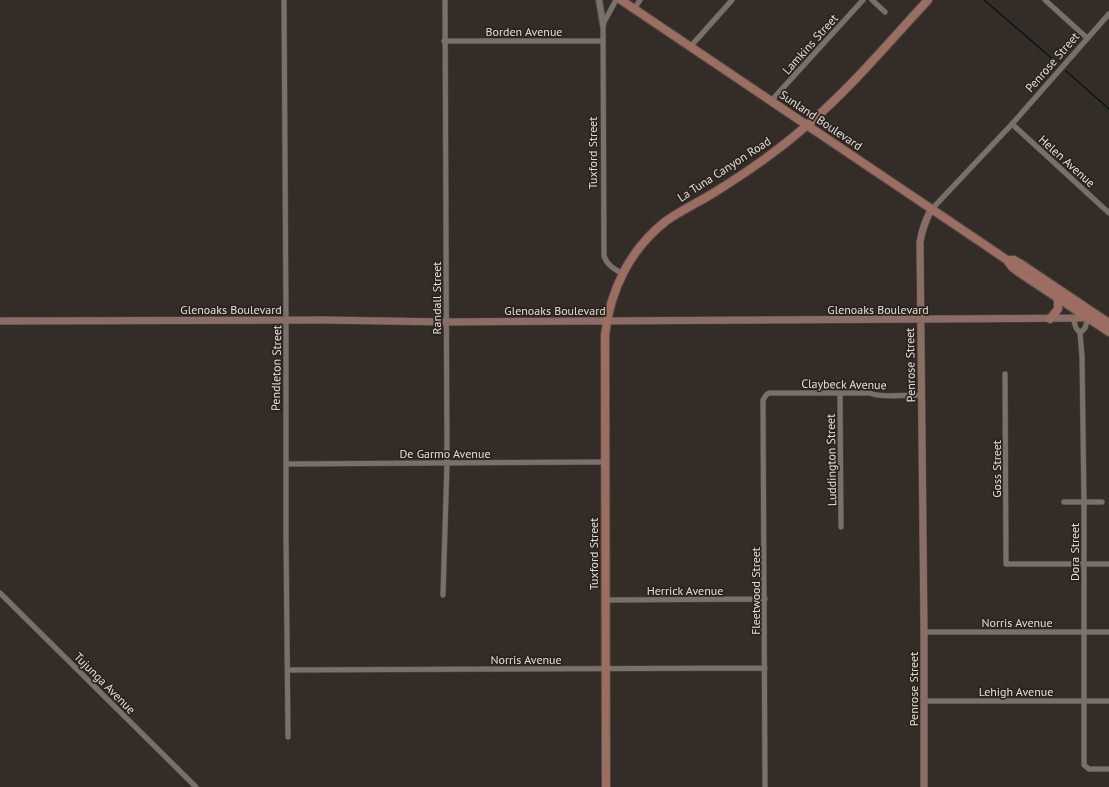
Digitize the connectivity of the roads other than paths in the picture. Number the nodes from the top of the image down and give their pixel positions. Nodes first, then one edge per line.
1 (284, 0) edge
2 (445, 0) edge
3 (599, 0) edge
4 (616, 0) edge
5 (621, 0) edge
6 (640, 0) edge
7 (732, 0) edge
8 (863, 0) edge
9 (872, 0) edge
10 (928, 0) edge
11 (1045, 0) edge
12 (634, 9) junction
13 (885, 12) dead end
14 (1109, 14) edge
15 (603, 24) junction
16 (1087, 38) junction
17 (444, 41) junction
18 (603, 41) junction
19 (691, 46) junction
20 (771, 101) junction
21 (1012, 124) junction
22 (807, 126) junction
23 (931, 210) junction
24 (1109, 213) edge
25 (1007, 260) junction
26 (622, 274) junction
27 (1058, 298) junction
28 (1073, 318) junction
29 (1088, 318) junction
30 (920, 319) junction
31 (1050, 319) junction
32 (286, 320) junction
33 (0, 321) edge
34 (606, 321) junction
35 (1107, 321) edge
36 (446, 322) junction
37 (1109, 332) edge
38 (1080, 333) junction
39 (1004, 374) dead end
40 (840, 393) junction
41 (922, 395) junction
42 (766, 396) joint
43 (605, 462) junction
44 (447, 463) junction
45 (286, 464) junction
46 (1064, 502) dead end
47 (1084, 502) junction
48 (1102, 502) dead end
49 (841, 526) dead end
50 (1084, 564) junction
51 (1109, 564) edge
52 (0, 593) edge
53 (443, 595) dead end
54 (606, 600) junction
55 (765, 600) junction
56 (924, 632) junction
57 (1109, 632) edge
58 (1083, 633) junction
59 (765, 668) junction
60 (606, 669) junction
61 (288, 670) junction
62 (1084, 700) junction
63 (924, 701) junction
64 (1109, 701) edge
65 (288, 737) dead end
66 (1109, 769) edge
67 (196, 787) edge
68 (606, 787) edge
69 (765, 787) edge
70 (924, 787) edge

1 - 32 street, Pendleton Street
2 - 17 street, Randall Street
3 - 15 street, Tuxford Street
4 - 15 street, Tuxford Street
5 - 12 main road, Sunland Boulevard
6 - 12 street
7 - 19 street
8 - 20 street, Lamkins Street
9 - 13 street
10 - 22 main road, La Tuna Canyon Road
11 - 16 street
12 - 19 main road, Sunland Boulevard
14 - 16 street, Penrose Street
15 - 18 street, Tuxford Street
16 - 21 street, Penrose Street
17 - 18 street, Borden Avenue
17 - 36 street, Randall Street
18 - 26 street, Tuxford Street
19 - 20 main road, Sunland Boulevard
20 - 22 main road, Sunland Boulevard
21 - 23 street, Penrose Street
21 - 24 street, Helen Avenue
22 - 23 main road, Sunland Boulevard
22 - 26 main road, La Tuna Canyon Road
23 - 25 main road, Sunland Boulevard
23 - 30 main road, Penrose Street
25 - 27 main road, Sunland Boulevard
25 - 35 main road, Sunland Boulevard
26 - 34 main road, La Tuna Canyon Road
27 - 29 main road, Sunland Boulevard
27 - 31 main road
28 - 29 main road, Glenoaks Boulevard
28 - 31 main road, Glenoaks Boulevard
28 - 38 street, Dora Street
29 - 35 main road, Glenoaks Boulevard
29 - 37 main road, Sunland Boulevard
29 - 38 street, Dora Street
30 - 31 main road, Glenoaks Boulevard
30 - 34 main road, Glenoaks Boulevard
30 - 41 main road, Penrose Street
32 - 33 main road, Glenoaks Boulevard
32 - 36 main road, Glenoaks Boulevard
32 - 45 street, Pendleton Street
34 - 36 main road, Glenoaks Boulevard
34 - 43 main road, Tuxford Street
36 - 44 street, Randall Street
38 - 47 street, Dora Street
39 - 50 street, Goss Street
40 - 41 street, Claybeck Avenue
40 - 42 street, Claybeck Avenue
40 - 49 street, Luddington Street
41 - 56 main road, Penrose Street
42 - 55 street, Fleetwood Street
43 - 44 street, De Garmo Avenue
43 - 54 main road, Tuxford Street
44 - 45 street, De Garmo Avenue
44 - 53 street, Randall Street
45 - 61 street, Pendleton Street
46 - 47 street
47 - 48 street
47 - 50 street, Dora Street
50 - 51 street
50 - 58 street, Dora Street
52 - 67 street, Tujunga Avenue
54 - 55 street, Herrick Avenue
54 - 60 main road, Tuxford Street
55 - 59 street, Fleetwood Street
56 - 58 street, Norris Avenue
56 - 63 main road, Penrose Street
57 - 58 street, Norris Avenue
58 - 62 street, Dora Street
59 - 60 street, Norris Avenue
59 - 69 street, Fleetwood Street
60 - 61 street, Norris Avenue
60 - 68 main road, Tuxford Street
61 - 65 street, Pendleton Street
62 - 63 street, Lehigh Avenue
62 - 64 street, Lehigh Avenue
62 - 66 street, Dora Street
63 - 70 main road, Penrose Street

